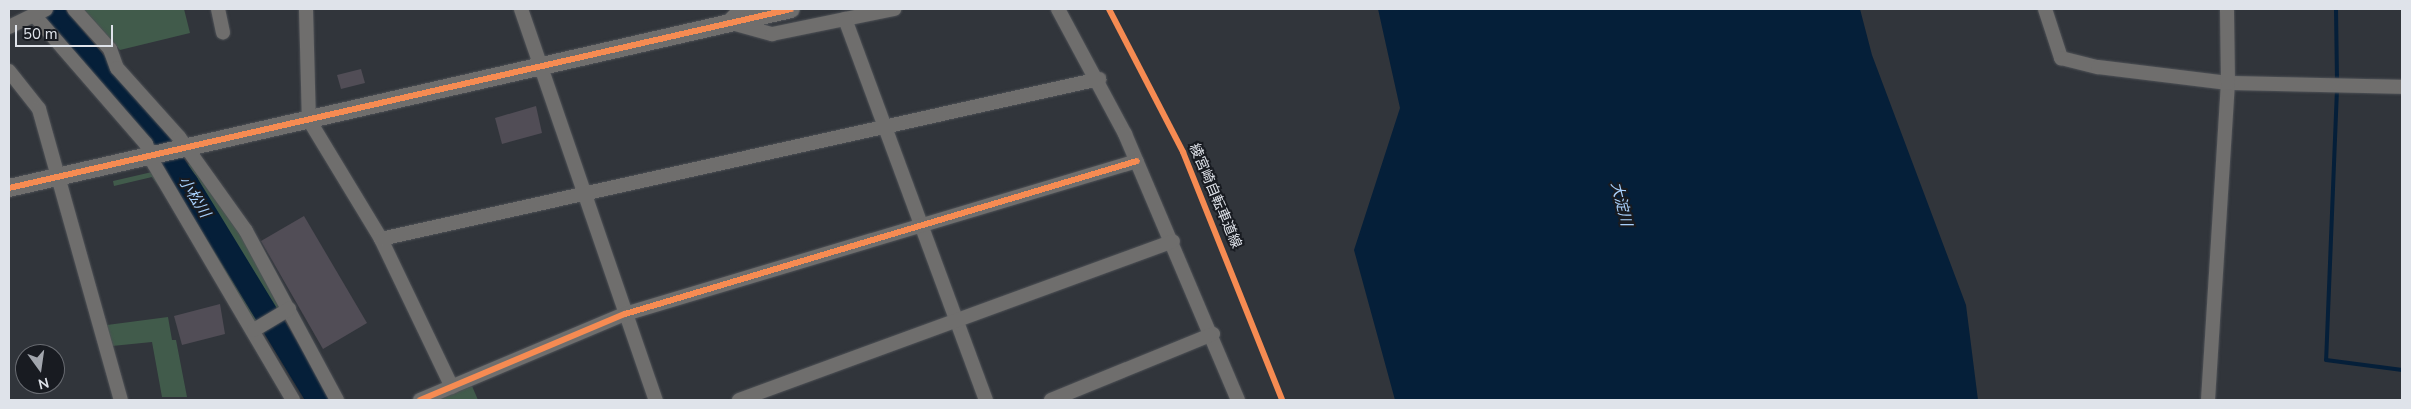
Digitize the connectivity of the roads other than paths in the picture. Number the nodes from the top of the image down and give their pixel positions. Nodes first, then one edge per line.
1 (74, 9) edge
2 (218, 9) edge
3 (306, 9) edge
4 (520, 9) edge
5 (741, 9) edge
6 (791, 9) edge
7 (894, 9) edge
8 (1058, 9) edge
9 (2045, 9) edge
10 (2227, 9) edge
11 (40, 12) edge
12 (845, 19) junction
13 (728, 22) junction
14 (9, 28) edge
15 (223, 32) dead end
16 (538, 67) junction
17 (9, 71) edge
18 (1099, 79) junction
19 (2228, 83) junction
20 (2402, 87) edge
21 (310, 120) junction
22 (884, 126) junction
23 (183, 149) junction
24 (154, 156) junction
25 (1136, 161) junction
26 (56, 176) junction
27 (9, 188) edge
28 (582, 194) junction
29 (921, 226) junction
30 (381, 239) junction
31 (1174, 241) junction
32 (289, 309) junction
33 (625, 314) junction
34 (957, 322) junction
35 (254, 330) junction
36 (1213, 334) junction
37 (452, 387) junction
38 (121, 400) edge
39 (293, 400) edge
40 (337, 400) edge
41 (420, 400) edge
42 (656, 400) edge
43 (739, 400) edge
44 (986, 400) edge
45 (1050, 400) edge
46 (1238, 400) edge
47 (2208, 400) edge

1 - 23 street
2 - 15 street
3 - 21 street
4 - 16 street
5 - 13 street
6 - 13 street
7 - 12 street
8 - 18 street
9 - 19 street
10 - 19 street
11 - 14 street
11 - 24 street
12 - 13 street
12 - 22 street
13 - 16 street
16 - 21 street
16 - 28 street
17 - 26 street
18 - 22 street
18 - 25 street
19 - 20 street
19 - 47 street
21 - 23 street
21 - 30 street
22 - 28 street
22 - 29 street
23 - 24 street
23 - 32 street
24 - 26 street
24 - 35 street
25 - 29 street
25 - 31 street
26 - 27 street
26 - 38 street
28 - 30 street
28 - 33 street
29 - 33 street
29 - 34 street
30 - 37 street
31 - 34 street
31 - 36 street
32 - 35 street
32 - 40 street
33 - 37 street
33 - 42 street
34 - 43 street
34 - 44 street
35 - 39 street
36 - 45 street
36 - 46 street
37 - 41 street

